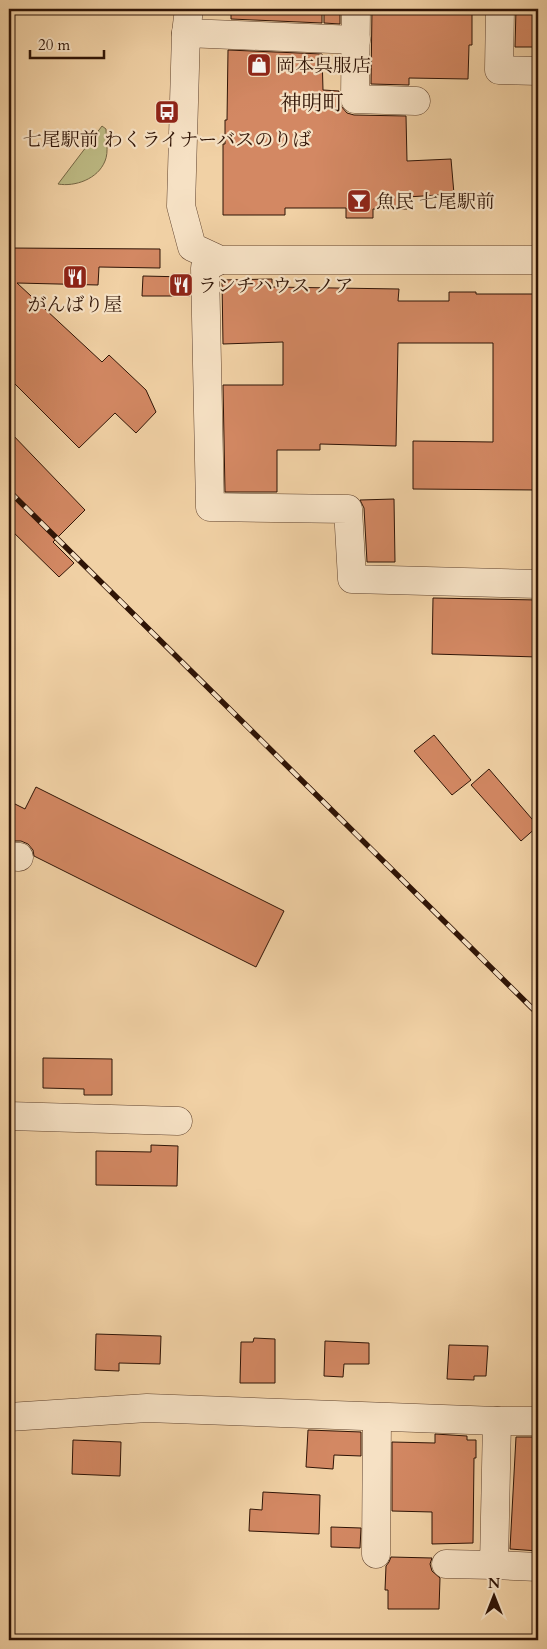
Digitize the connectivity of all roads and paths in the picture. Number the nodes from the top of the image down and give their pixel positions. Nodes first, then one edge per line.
1 (356, 9) edge
2 (500, 9) edge
3 (188, 21) edge
4 (356, 40) junction
5 (538, 70) edge
6 (416, 101) dead end
7 (220, 260) junction
8 (538, 260) edge
9 (538, 584) edge
10 (9, 1116) edge
11 (178, 1121) dead end
12 (9, 1417) edge
13 (377, 1417) junction
14 (497, 1421) junction
15 (538, 1421) edge
16 (376, 1554) dead end
17 (446, 1564) dead end
18 (494, 1565) junction
19 (538, 1567) edge

1 - 4 street
2 - 5 street
3 - 4 street
3 - 7 street
4 - 6 street
7 - 8 street
7 - 9 street
10 - 11 street
12 - 13 street
13 - 14 street
13 - 16 street
14 - 15 street
14 - 18 street
17 - 18 street
18 - 19 street

